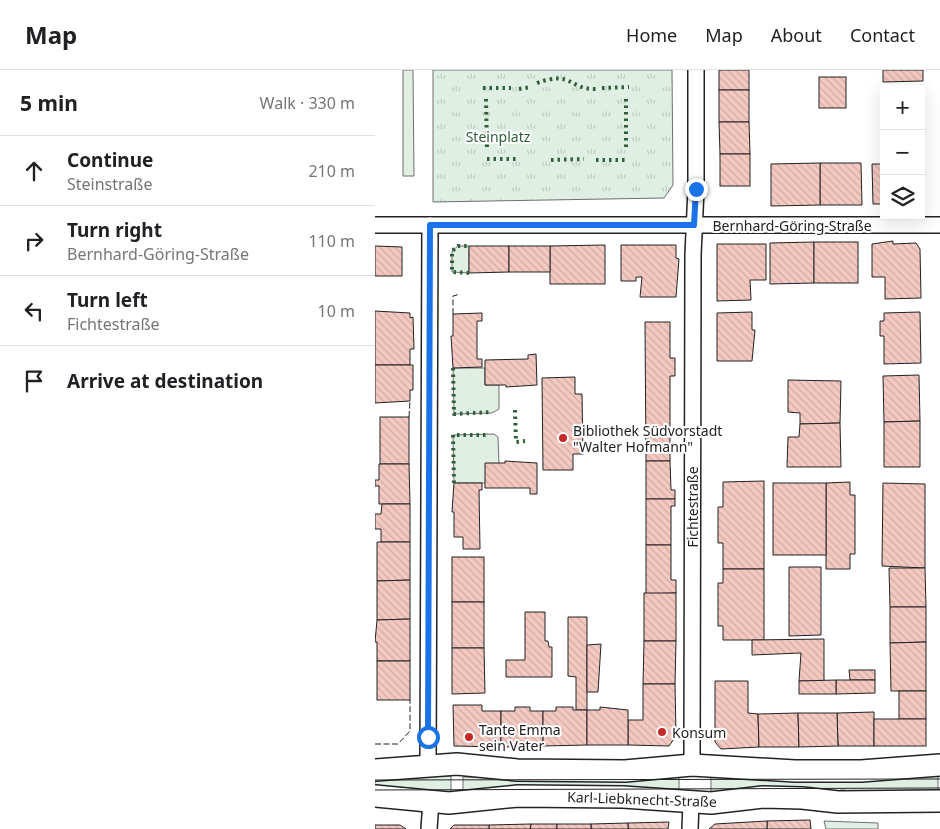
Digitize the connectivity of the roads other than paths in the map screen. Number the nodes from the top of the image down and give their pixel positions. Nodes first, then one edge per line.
1 (696, 70) edge
2 (940, 224) edge
3 (375, 225) edge
4 (430, 225) junction
5 (694, 225) junction
6 (692, 765) junction
7 (940, 765) edge
8 (428, 766) junction
9 (375, 770) edge
10 (375, 796) edge
11 (431, 801) junction
12 (940, 801) edge
13 (691, 802) junction
14 (429, 829) edge
15 (689, 829) edge

1 - 5 street, Fichtestraße
2 - 5 street, Bernhard-Göring-Straße
3 - 4 street, Bernhard-Göring-Straße
4 - 5 street, Bernhard-Göring-Straße
4 - 8 street
5 - 6 street, Fichtestraße
6 - 7 main road, Karl-Liebknecht-Straße
6 - 8 main road, Karl-Liebknecht-Straße
8 - 9 main road, Karl-Liebknecht-Straße
10 - 11 main road, Karl-Liebknecht-Straße
11 - 13 main road, Karl-Liebknecht-Straße
11 - 14 street
12 - 13 main road, Karl-Liebknecht-Straße
13 - 15 street

